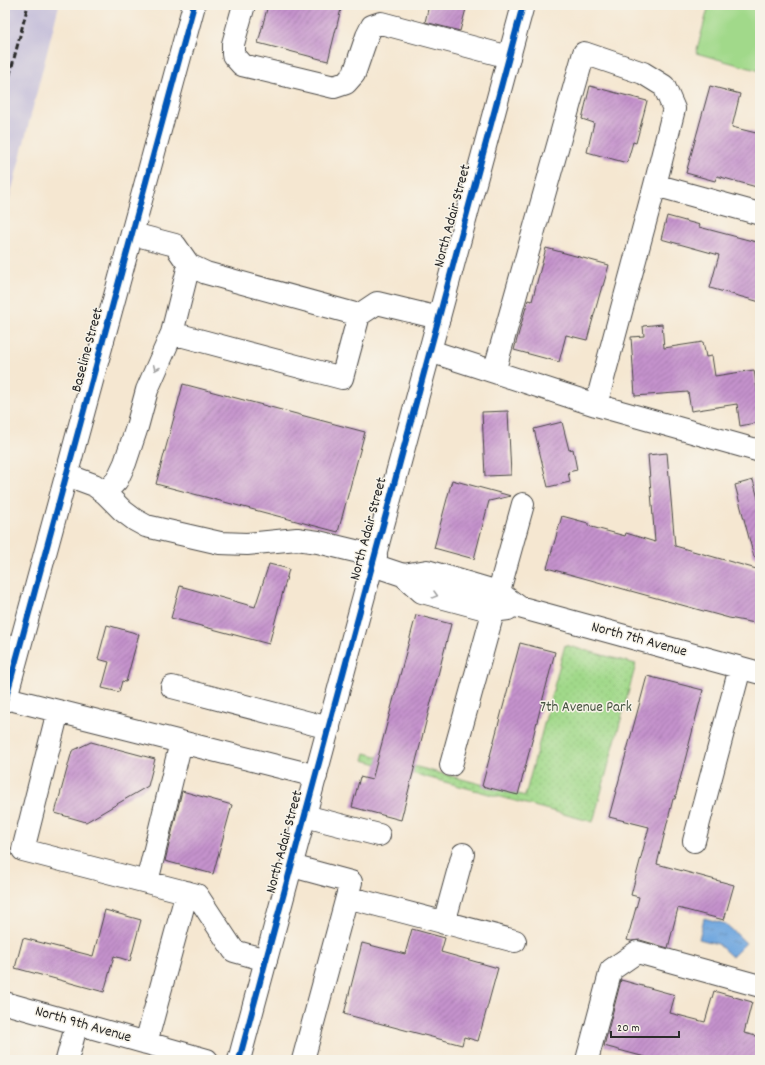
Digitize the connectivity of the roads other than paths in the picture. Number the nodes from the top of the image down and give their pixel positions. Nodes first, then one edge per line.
1 (194, 5) edge
2 (244, 5) edge
3 (523, 5) edge
4 (509, 57) junction
5 (655, 185) junction
6 (760, 214) edge
7 (133, 234) junction
8 (189, 265) junction
9 (359, 315) junction
10 (439, 318) junction
11 (172, 333) junction
12 (430, 351) junction
13 (494, 372) junction
14 (596, 405) junction
15 (760, 451) edge
16 (67, 475) junction
17 (105, 493) junction
18 (523, 504) dead end
19 (374, 561) junction
20 (495, 602) junction
21 (750, 670) edge
22 (172, 687) dead end
23 (5, 699) edge
24 (58, 711) junction
25 (329, 728) junction
26 (181, 742) junction
27 (451, 765) dead end
28 (316, 776) junction
29 (305, 816) junction
30 (379, 835) dead end
31 (694, 841) dead end
32 (463, 854) dead end
33 (292, 866) junction
34 (147, 882) junction
35 (187, 892) junction
36 (347, 897) junction
37 (444, 923) junction
38 (515, 941) dead end
39 (266, 960) junction
40 (760, 986) edge
41 (5, 1003) edge
42 (77, 1023) junction
43 (146, 1043) junction
44 (67, 1060) edge
45 (207, 1060) edge
46 (239, 1060) edge
47 (303, 1060) edge
48 (587, 1060) edge

1 - 7 main road, Baseline Street
2 - 4 main road
3 - 4 main road, North Adair Street
4 - 10 main road, North Adair Street
5 - 6 main road
5 - 13 main road
5 - 14 main road
7 - 8 main road
7 - 16 main road, Baseline Street
8 - 9 main road
8 - 11 main road
9 - 10 main road
9 - 11 main road
10 - 12 main road, North Adair Street
11 -> 17 main road
12 - 13 main road
12 - 19 main road, North Adair Street
13 - 14 main road
14 - 15 main road
16 - 17 main road, North 7th Avenue
16 - 23 main road, Baseline Street
17 - 19 main road, North 7th Avenue
18 - 20 main road
19 - 20 main road, North 7th Avenue
19 - 25 main road, North Adair Street
20 - 21 main road, North 7th Avenue
20 - 27 main road
21 - 31 main road
22 - 25 main road
23 - 24 main road
24 - 26 main road
24 - 34 main road
25 - 28 main road, North Adair Street
26 - 28 main road
26 - 34 main road
28 - 29 main road, North Adair Street
29 - 30 main road
29 - 33 main road, North Adair Street
32 - 37 main road
33 - 36 main road
33 - 39 main road, North Adair Street
34 - 35 main road
35 - 39 main road
35 - 43 main road
36 - 37 main road
36 - 47 main road
37 - 38 main road
39 - 46 main road, North Adair Street
40 - 48 main road
41 - 42 main road, North 9th Avenue
42 - 43 main road, North 9th Avenue
42 - 44 main road
43 - 45 main road, North 9th Avenue

